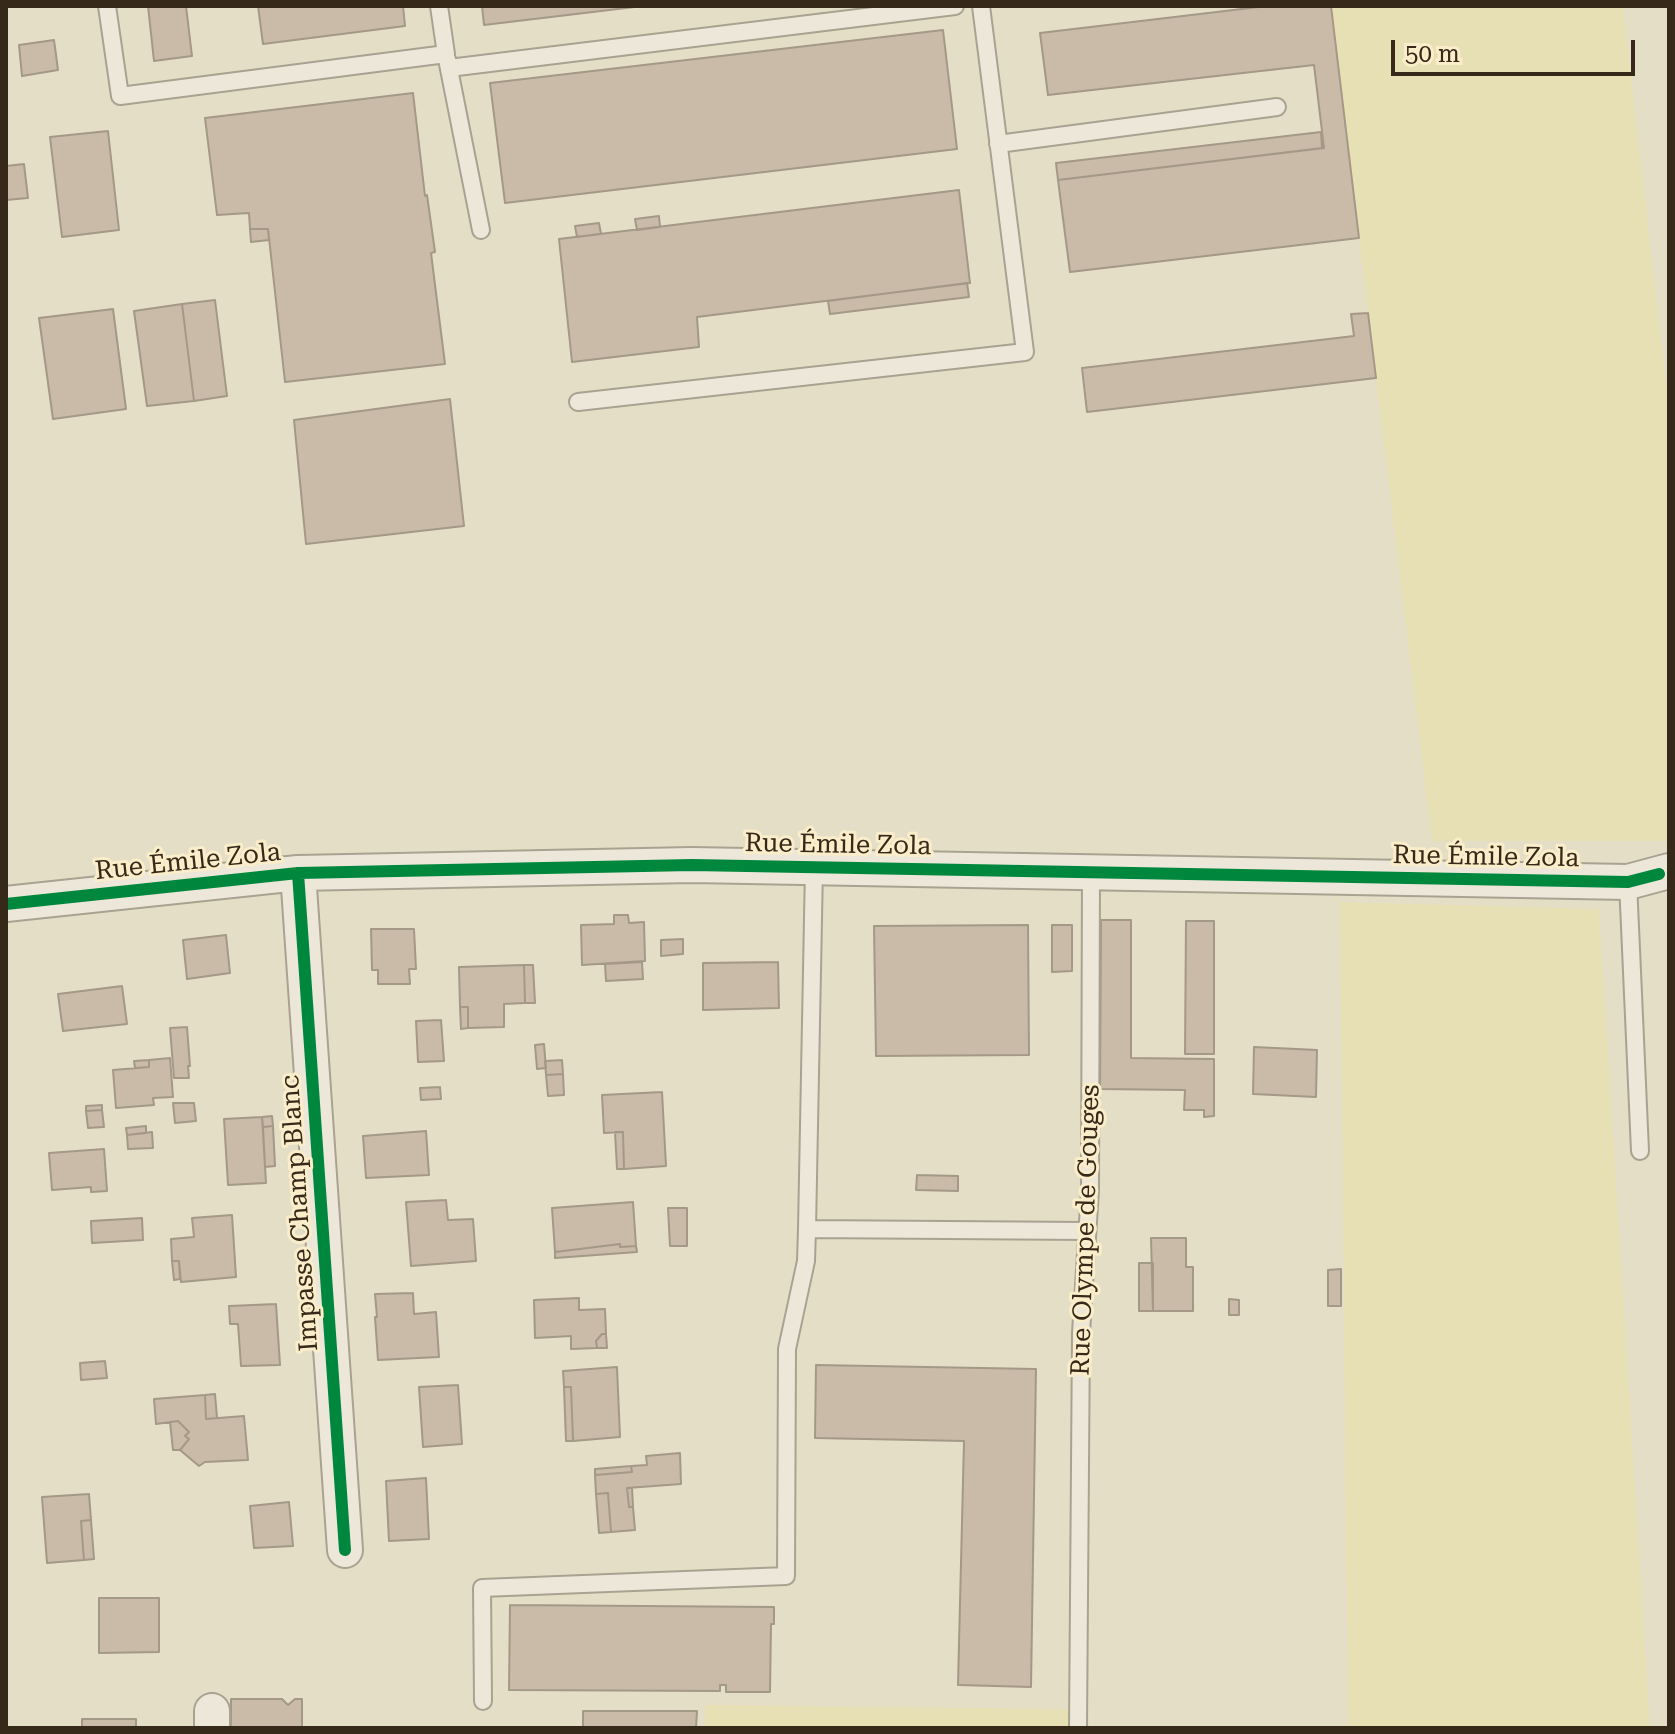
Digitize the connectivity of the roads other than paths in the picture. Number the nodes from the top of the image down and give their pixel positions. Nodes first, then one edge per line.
1 (107, 6) edge
2 (439, 6) edge
3 (955, 6) edge
4 (981, 6) edge
5 (447, 61) junction
6 (1277, 107) dead end
7 (998, 144) junction
8 (481, 230) dead end
9 (578, 402) dead end
10 (814, 867) junction
11 (1091, 871) junction
12 (1669, 871) edge
13 (298, 873) junction
14 (1628, 882) junction
15 (6, 904) edge
16 (1640, 1151) dead end
17 (807, 1229) junction
18 (1087, 1231) junction
19 (345, 1550) dead end
20 (483, 1701) dead end
21 (1078, 1728) edge

1 - 5 lane
2 - 5 lane
3 - 5 lane
4 - 7 lane
5 - 8 lane
6 - 7 lane
7 - 9 lane
10 - 11 street, Rue Émile Zola
10 - 13 street, Rue Émile Zola
10 - 17 lane
11 - 14 street, Rue Émile Zola
11 - 18 lane, Rue Olympe de Gouges
12 - 14 street, Rue Émile Zola
13 - 15 street, Rue Émile Zola
13 - 19 street, Impasse Champ Blanc
14 - 16 lane
17 - 18 lane
17 - 20 lane
18 - 21 lane, Rue Olympe de Gouges

